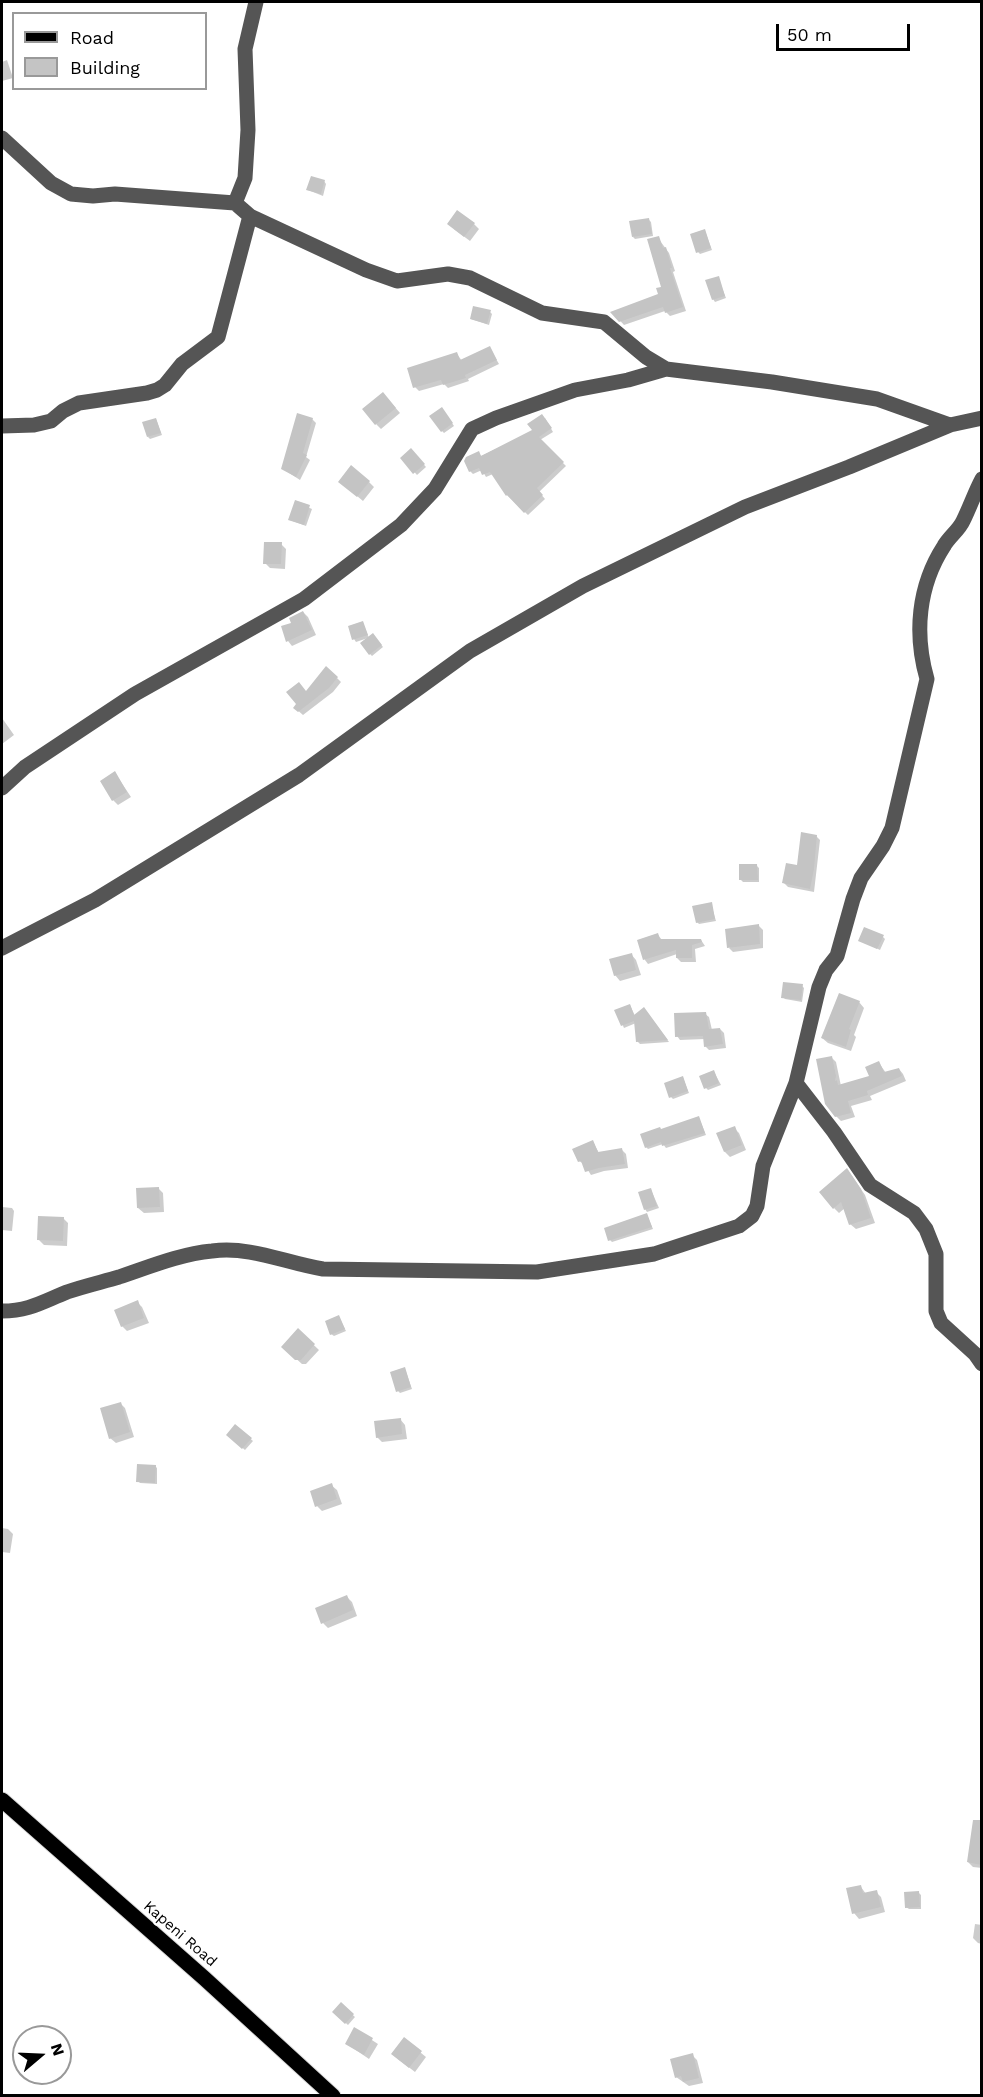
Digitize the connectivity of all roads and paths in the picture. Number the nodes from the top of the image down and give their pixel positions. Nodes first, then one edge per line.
1 (256, 2) edge
2 (2, 138) edge
3 (235, 203) junction
4 (250, 216) junction
5 (666, 369) junction
6 (981, 418) edge
7 (950, 425) junction
8 (2, 426) edge
9 (981, 478) edge
10 (2, 788) edge
11 (2, 948) edge
12 (796, 1083) junction
13 (2, 1311) edge
14 (981, 1364) edge
15 (2, 1800) edge
16 (333, 2096) edge

1 - 3 street
2 - 3 street
3 - 4 street
4 - 5 street
4 - 8 street
5 - 7 street
5 - 10 street
6 - 7 street
7 - 11 street
9 - 12 street
12 - 13 street
12 - 14 street
15 - 16 main road, Kapeni Road

